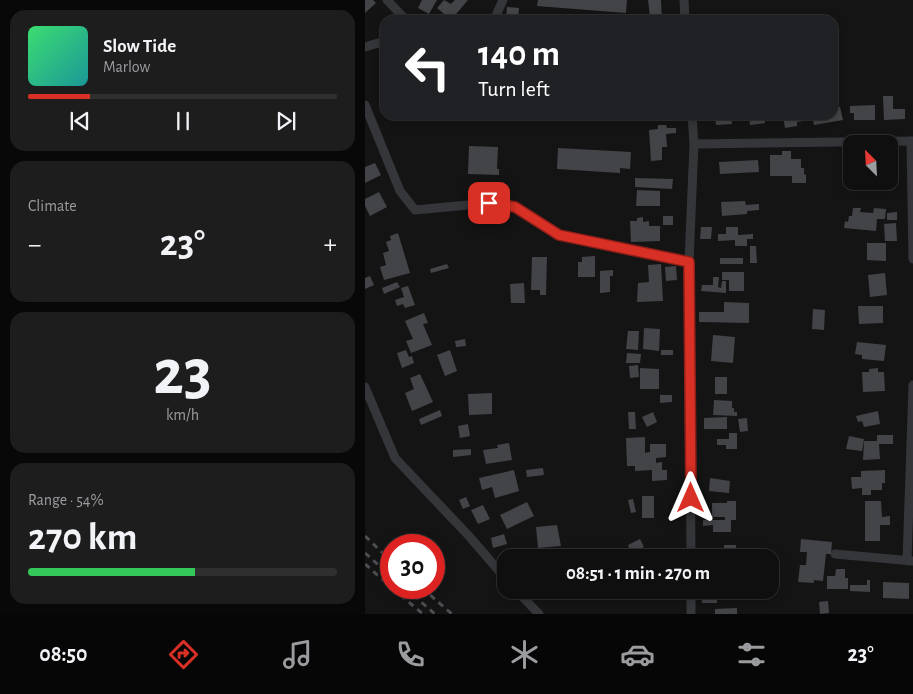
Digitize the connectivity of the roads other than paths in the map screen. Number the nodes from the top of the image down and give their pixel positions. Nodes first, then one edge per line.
1 (387, 0) edge
2 (503, 0) edge
3 (684, 0) edge
4 (401, 15) edge
5 (496, 15) edge
6 (685, 15) edge
7 (380, 42) edge
8 (365, 47) edge
9 (365, 104) edge
10 (692, 120) edge
11 (912, 141) edge
12 (694, 144) junction
13 (913, 259) edge
14 (689, 262) junction
15 (913, 385) edge
16 (365, 387) edge
17 (691, 549) edge
18 (835, 554) dead end
19 (910, 561) edge
20 (497, 568) edge
21 (525, 599) edge
22 (691, 599) edge
23 (539, 614) edge
24 (691, 614) edge

1 - 4 street
2 - 5 street
3 - 6 street
7 - 8 street
9 - 14 street
10 - 12 street
11 - 12 street
11 - 13 street
12 - 14 street
14 - 17 street
15 - 19 street
16 - 20 street
18 - 19 street
21 - 23 street
22 - 24 street

